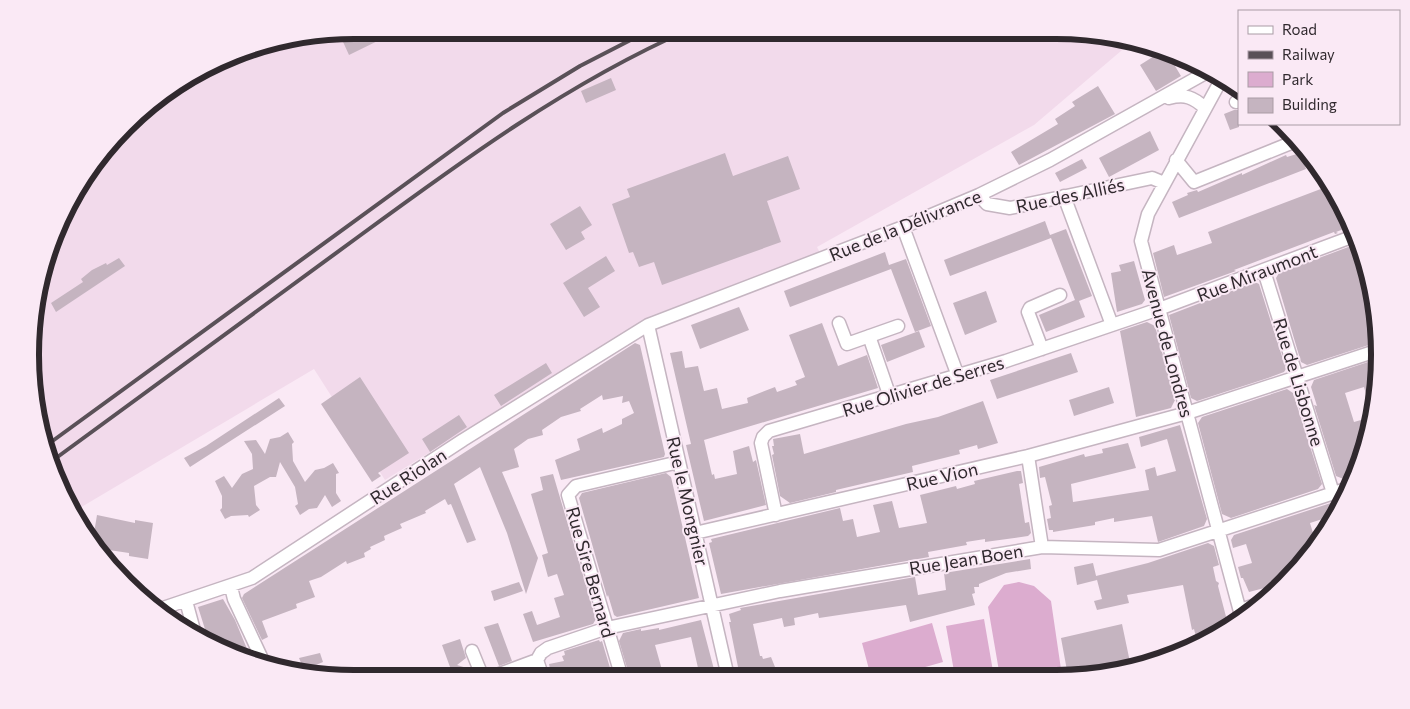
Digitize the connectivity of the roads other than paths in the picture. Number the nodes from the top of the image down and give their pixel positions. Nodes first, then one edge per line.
1 (1202, 75) edge
2 (1219, 84) edge
3 (1152, 104) junction
4 (1205, 108) junction
5 (1290, 143) edge
6 (1176, 160) junction
7 (1164, 183) junction
8 (979, 196) junction
9 (1064, 196) junction
10 (903, 227) junction
11 (1349, 238) edge
12 (1264, 270) junction
13 (1060, 295) dead end
14 (1159, 309) junction
15 (839, 323) dead end
16 (648, 325) junction
17 (1112, 325) junction
18 (898, 326) dead end
19 (869, 336) junction
20 (1042, 349) junction
21 (1371, 353) edge
22 (958, 376) junction
23 (1297, 377) junction
24 (890, 397) junction
25 (1187, 413) junction
26 (1028, 456) junction
27 (679, 462) junction
28 (1340, 491) edge
29 (1333, 493) junction
30 (776, 515) junction
31 (1220, 530) junction
32 (695, 533) junction
33 (1042, 547) junction
34 (231, 587) junction
35 (186, 601) junction
36 (711, 606) junction
37 (165, 607) edge
38 (1240, 611) edge
39 (193, 625) edge
40 (607, 628) junction
41 (472, 651) dead end
42 (260, 655) edge
43 (537, 660) junction
44 (480, 670) edge
45 (510, 670) edge
46 (540, 670) edge
47 (620, 670) edge
48 (726, 670) edge

1 - 3 street, Rue de la Délivrance
2 - 4 street, Avenue de Londres
3 - 4 street, Rue de la Délivrance
3 - 8 street, Rue de la Délivrance
4 - 6 street, Avenue de Londres
5 - 6 street
6 - 7 street, Avenue de Londres
7 - 9 street, Rue des Alliés
7 - 14 street, Avenue de Londres
8 - 9 street, Rue des Alliés
8 - 10 street, Rue de la Délivrance
9 - 17 street
10 - 16 street, Rue de la Délivrance
10 - 22 street
11 - 12 street, Rue Miraumont
12 - 14 street, Rue Miraumont
12 - 23 street, Rue de Lisbonne
13 - 20 street
14 - 17 street, Rue Olivier de Serres
14 - 25 street, Avenue de Londres
15 - 19 street
16 - 27 street, Rue le Mongnier
16 - 34 street, Rue Riolan
17 - 20 street, Rue Olivier de Serres
18 - 19 street
19 - 24 street
20 - 22 street, Rue Olivier de Serres
21 - 23 street, Rue Vion
22 - 24 street, Rue Olivier de Serres
23 - 25 street, Rue Vion
23 - 29 street, Rue de Lisbonne
24 - 30 street, Rue Olivier de Serres
25 - 26 street, Rue Vion
25 - 31 street, Avenue de Londres
26 - 30 street, Rue Vion
26 - 33 street
27 - 32 street, Rue le Mongnier
27 - 40 street, Rue Sire Bernard
28 - 29 street, Rue Jean Boen
29 - 31 street, Rue Jean Boen
30 - 32 street, Rue Vion
31 - 33 street, Rue Jean Boen
31 - 38 street, Avenue de Londres
32 - 36 street, Rue le Mongnier
33 - 36 street, Rue Jean Boen
34 - 35 street, Rue Riolan
34 - 42 street
35 - 37 street, Rue Riolan
35 - 39 street
36 - 40 street, Rue Jean Boen
36 - 48 street, Rue le Mongnier
40 - 43 street, Rue Jean Boen
40 - 47 street, Rue Sire Bernard
41 - 44 street
43 - 45 street, Rue Jean Boen
43 - 46 street

